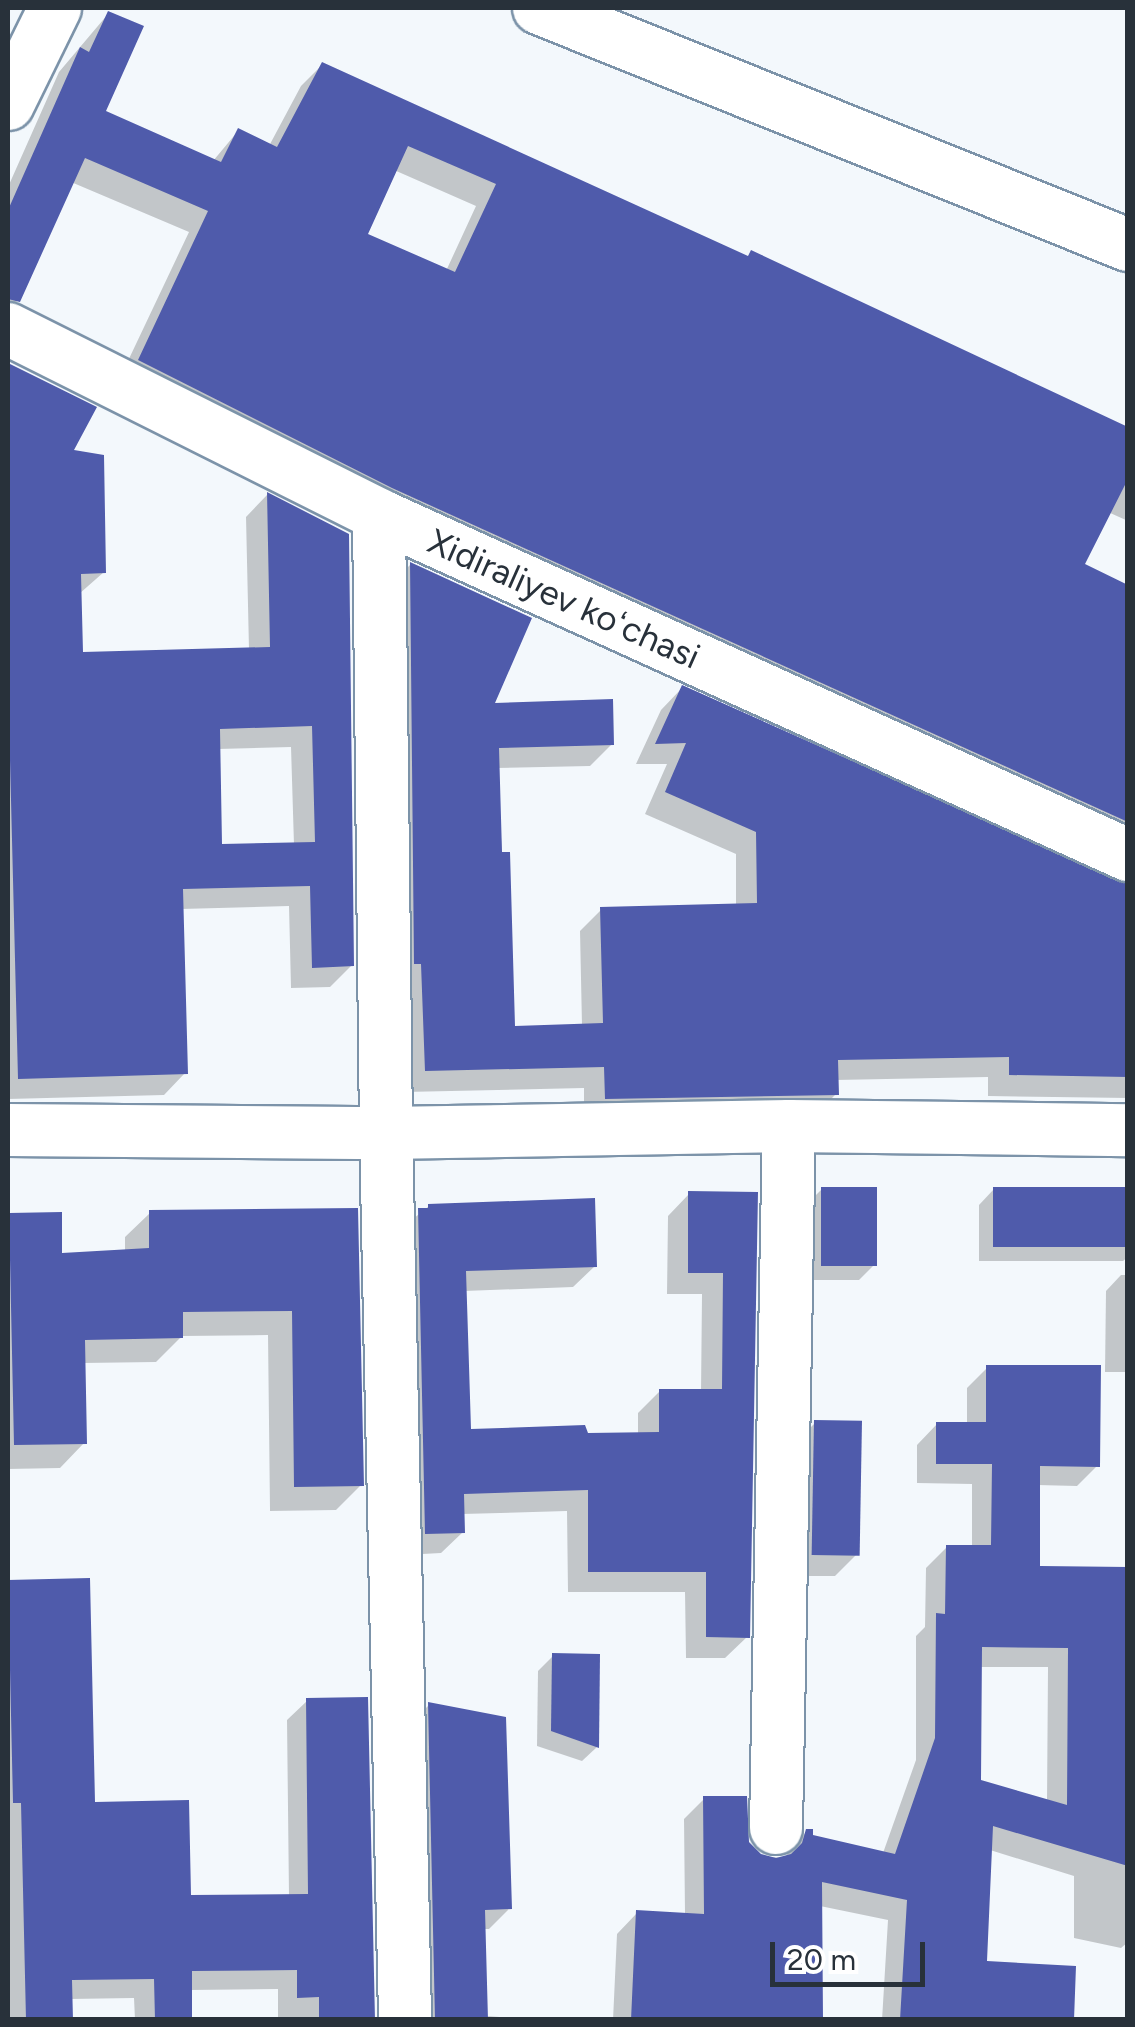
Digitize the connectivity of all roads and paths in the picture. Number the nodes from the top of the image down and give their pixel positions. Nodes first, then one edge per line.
1 (54, 8) edge
2 (539, 8) edge
3 (8, 104) edge
4 (1128, 244) edge
5 (8, 329) edge
6 (379, 516) junction
7 (1128, 855) edge
8 (789, 1126) junction
9 (8, 1130) edge
10 (1128, 1130) edge
11 (386, 1133) junction
12 (776, 1828) dead end
13 (405, 2020) edge

1 - 3 street
2 - 4 street
5 - 6 street, Xidiraliyev koʻchasi
6 - 7 street, Xidiraliyev koʻchasi
6 - 11 street
8 - 10 street
8 - 11 street
8 - 12 street
9 - 11 street
11 - 13 street

